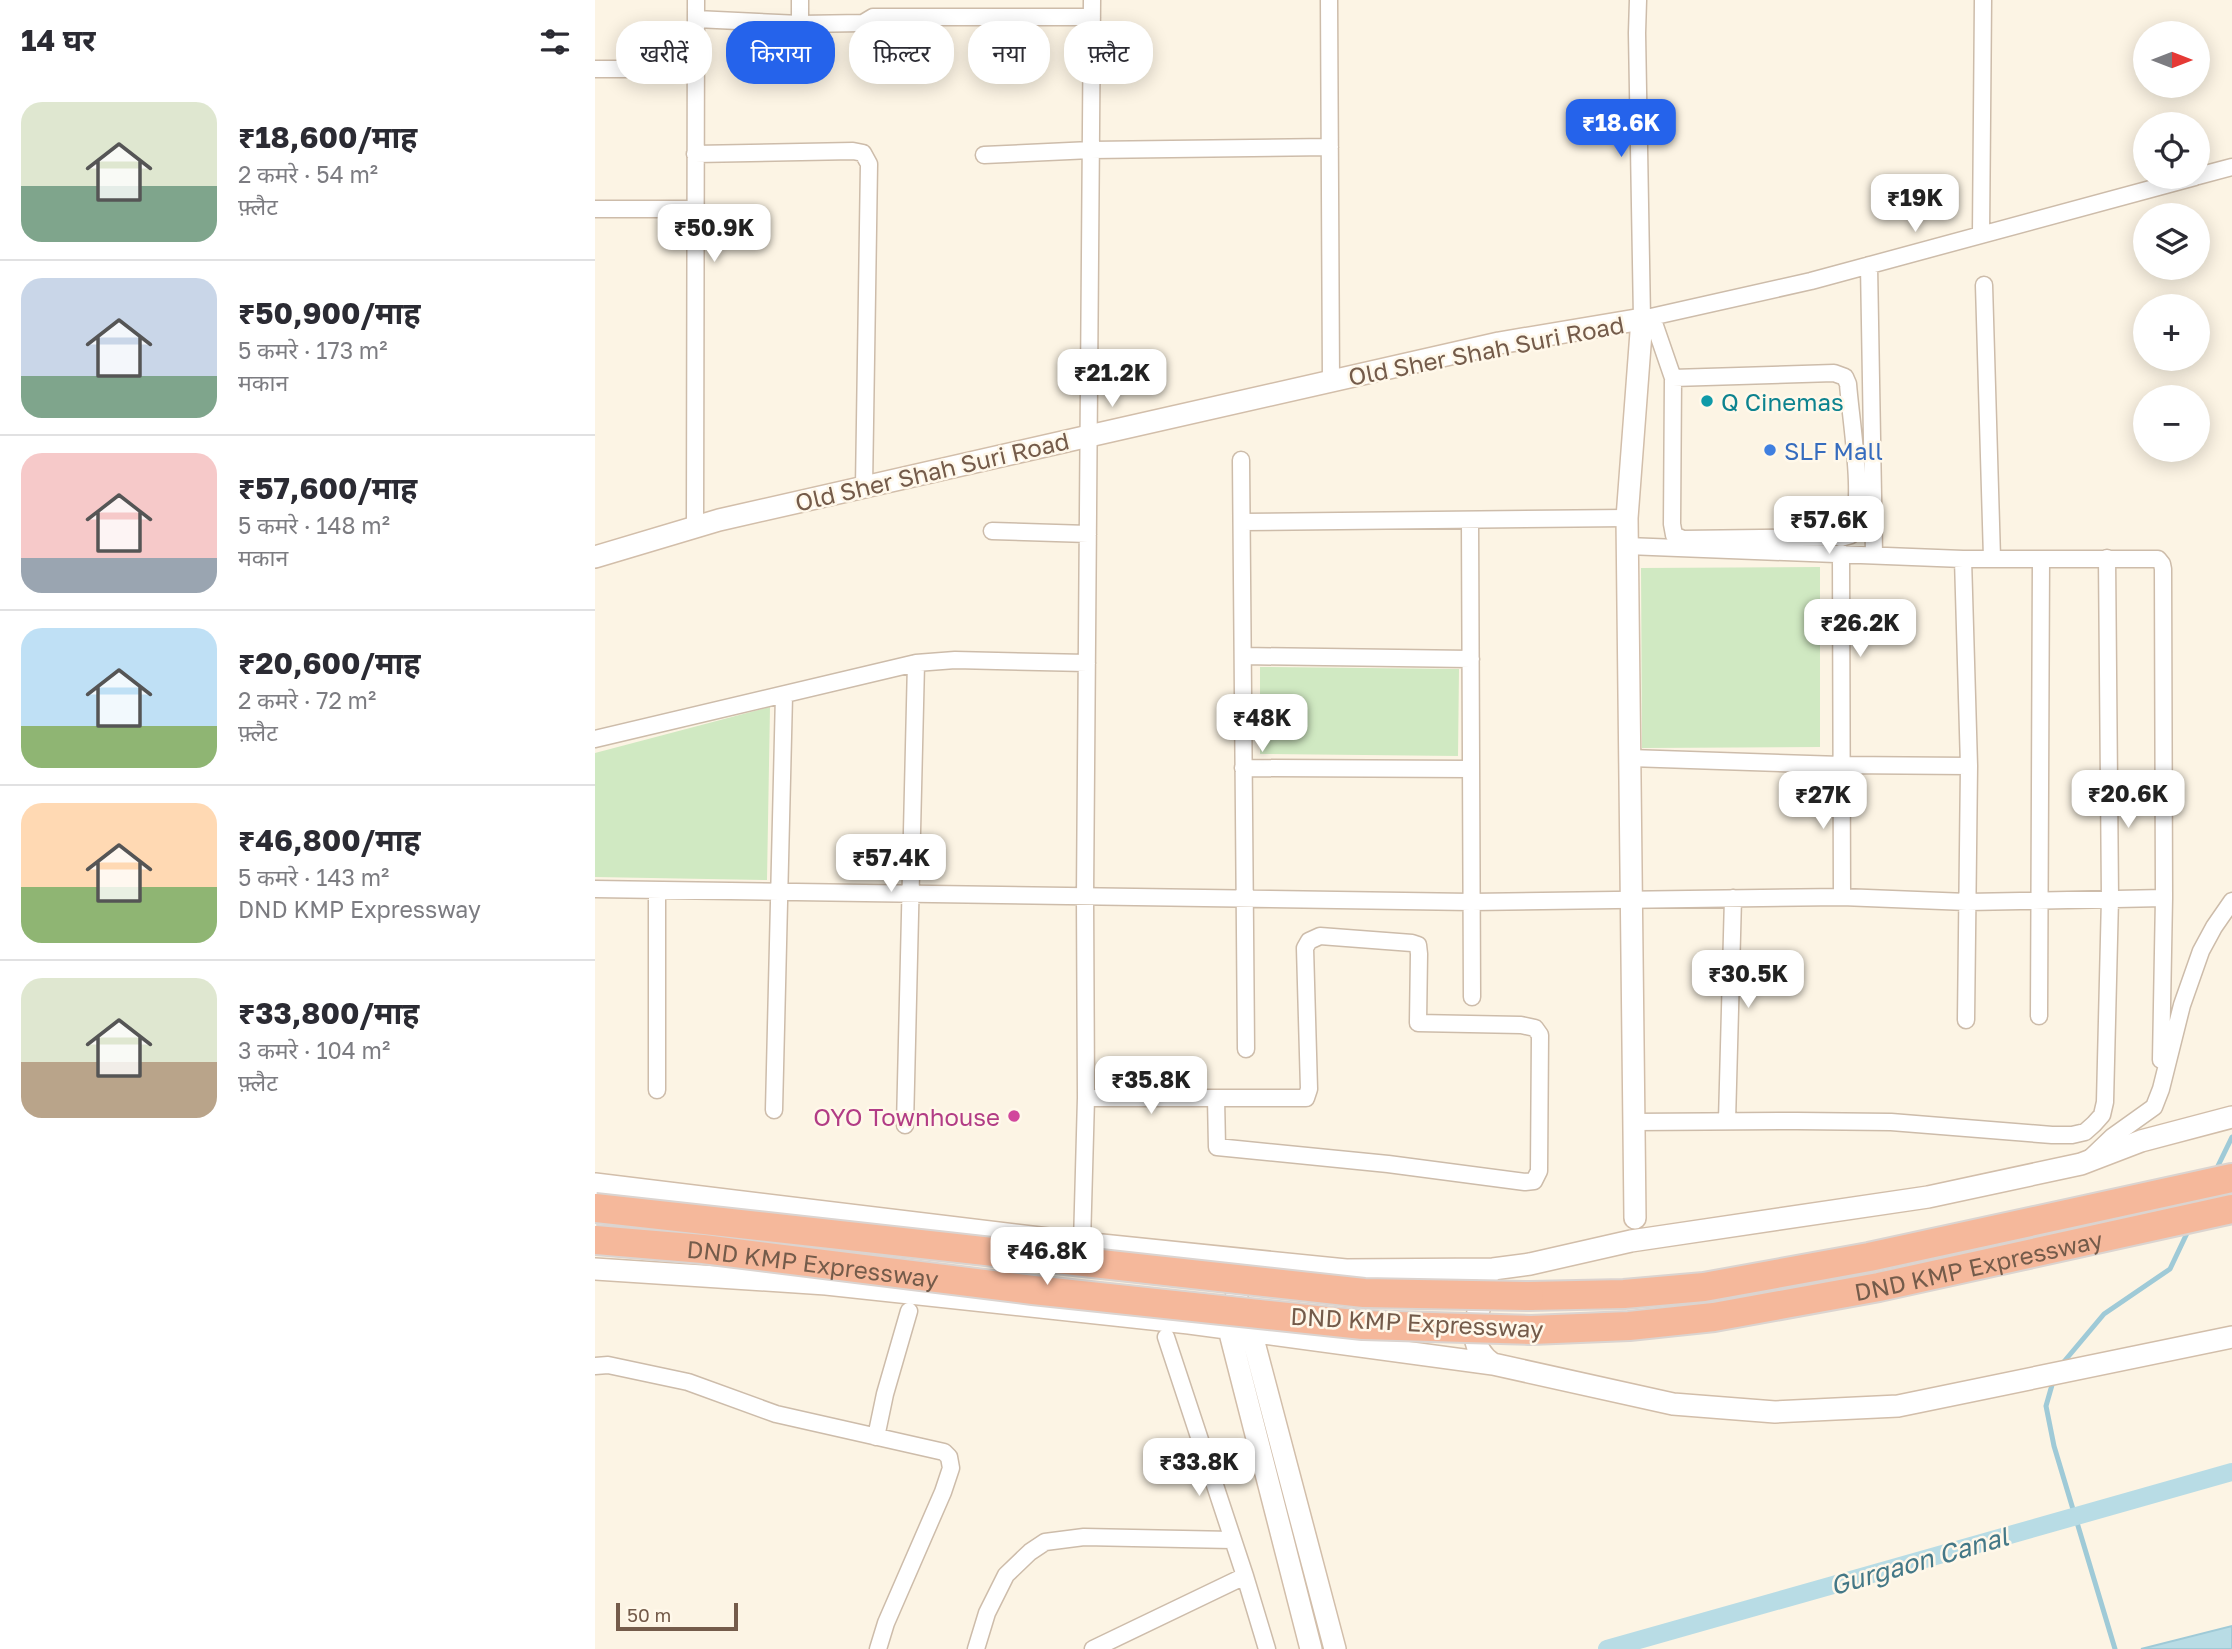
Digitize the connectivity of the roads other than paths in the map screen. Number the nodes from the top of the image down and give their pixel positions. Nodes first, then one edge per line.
1 (696, 0) edge
2 (800, 0) edge
3 (875, 0) edge
4 (1329, 0) edge
5 (1638, 0) edge
6 (1983, 0) edge
7 (1092, 8) edge
8 (873, 17) junction
9 (696, 19) joint
10 (738, 21) edge
11 (800, 21) edge
12 (835, 23) edge
13 (595, 69) edge
14 (616, 69) edge
15 (696, 84) edge
16 (1330, 147) junction
17 (1091, 150) junction
18 (695, 154) junction
19 (984, 155) dead end
20 (2232, 167) edge
21 (2210, 173) edge
22 (2149, 189) edge
23 (595, 209) edge
24 (695, 209) junction
25 (1981, 234) junction
26 (1869, 265) junction
27 (1984, 285) dead end
28 (1647, 318) junction
29 (1673, 378) junction
30 (1331, 381) junction
31 (1089, 436) junction
32 (1241, 460) dead end
33 (864, 487) junction
34 (1627, 519) junction
35 (1470, 521) junction
36 (1243, 522) junction
37 (695, 527) junction
38 (992, 531) dead end
39 (1088, 534) junction
40 (1627, 546) junction
41 (1841, 553) junction
42 (1874, 554) junction
43 (595, 557) edge
44 (1992, 558) junction
45 (2107, 558) junction
46 (1963, 559) junction
47 (2041, 559) junction
48 (1243, 656) junction
49 (1471, 659) junction
50 (916, 663) junction
51 (1087, 663) junction
52 (783, 695) junction
53 (595, 739) edge
54 (1630, 758) junction
55 (1841, 765) junction
56 (1969, 766) junction
57 (1243, 768) junction
58 (1471, 769) junction
59 (595, 889) edge
60 (657, 890) junction
61 (779, 892) junction
62 (909, 894) junction
63 (1085, 896) junction
64 (1842, 897) junction
65 (1733, 898) junction
66 (2110, 898) junction
67 (2164, 898) junction
68 (1244, 899) junction
69 (1630, 899) junction
70 (2040, 901) junction
71 (2232, 901) edge
72 (1471, 902) junction
73 (1967, 902) junction
74 (1472, 997) dead end
75 (2039, 1016) dead end
76 (1966, 1020) dead end
77 (1246, 1049) dead end
78 (2161, 1089) junction
79 (657, 1090) dead end
80 (1086, 1097) junction
81 (1216, 1098) junction
82 (774, 1110) dead end
83 (2232, 1117) edge
84 (1727, 1121) junction
85 (1633, 1122) junction
86 (905, 1125) dead end
87 (2081, 1164) junction
88 (2232, 1178) edge
89 (595, 1184) edge
90 (595, 1208) edge
91 (2232, 1209) edge
92 (1635, 1218) dead end
93 (595, 1240) edge
94 (1082, 1243) junction
95 (1233, 1259) junction
96 (595, 1269) edge
97 (1493, 1269) junction
98 (909, 1311) dead end
99 (1240, 1326) junction
100 (1166, 1337) dead end
101 (2232, 1337) edge
102 (1493, 1364) junction
103 (595, 1366) edge
104 (876, 1437) junction
105 (1232, 1540) junction
106 (1245, 1576) junction
107 (878, 1649) edge
108 (977, 1649) edge
109 (1093, 1649) edge
110 (1267, 1649) edge
111 (1311, 1649) edge
112 (1335, 1649) edge

1 - 9 street
2 - 11 street
3 - 8 street
4 - 16 street
5 - 28 street
6 - 25 street
7 - 8 street
7 - 17 street
8 - 12 street
9 - 10 street
13 - 14 street
15 - 18 street
16 - 17 street
16 - 30 street
17 - 19 street
17 - 31 street
18 - 24 street
18 - 33 street
20 - 21 street
22 - 25 street
23 - 24 street
24 - 37 street
25 - 26 street
26 - 28 street
26 - 42 street
27 - 44 street
28 - 29 street
28 - 30 street, Old Sher Shah Suri Road
28 - 34 street
29 - 29 street
30 - 31 street, Old Sher Shah Suri Road
31 - 33 street, Old Sher Shah Suri Road
31 - 39 street
32 - 36 street
33 - 37 street, Old Sher Shah Suri Road
34 - 35 street
34 - 40 street
35 - 36 street
35 - 49 street
36 - 48 street
37 - 43 street, Old Sher Shah Suri Road
38 - 39 street
39 - 51 street
40 - 41 street
40 - 54 street
41 - 42 street
41 - 55 street
42 - 46 street
44 - 46 street
44 - 47 street
45 - 47 street
45 - 66 street
45 - 67 street
46 - 56 street
47 - 70 street
48 - 49 street
48 - 57 street
49 - 58 street
50 - 51 street
50 - 52 street
50 - 62 street
51 - 63 street
52 - 53 street
52 - 61 street
54 - 55 street
54 - 69 street
55 - 56 street
55 - 64 street
56 - 73 street
57 - 58 street
57 - 68 street
58 - 72 street
59 - 60 street
60 - 61 street
60 - 79 street
61 - 62 street
61 - 82 street
62 - 63 street
62 - 86 street
63 - 68 street
63 - 80 street
64 - 65 street
64 - 73 street
65 - 69 street
65 - 84 street
66 - 67 street
66 - 70 street
66 - 84 street
67 - 78 street
68 - 72 street
68 - 77 street
69 - 72 street
69 - 85 street
70 - 73 street
70 - 75 street
71 - 78 street
72 - 74 street
73 - 76 street
78 - 87 street
80 - 81 street
80 - 94 street
81 - 81 street
83 - 87 street
84 - 85 street
85 - 92 street
87 - 97 street
88 - 90 highway, DND KMP Expressway, bridge
89 - 94 street
91 - 93 highway, DND KMP Expressway, bridge
94 - 95 street
95 - 97 street
95 - 99 street
96 - 99 street
97 - 102 street
98 - 104 street
99 - 102 street
99 - 111 street
99 - 112 street
100 - 105 street
101 - 102 street
103 - 104 street
104 - 107 street
105 - 106 street
105 - 108 street
106 - 109 street
106 - 110 street

